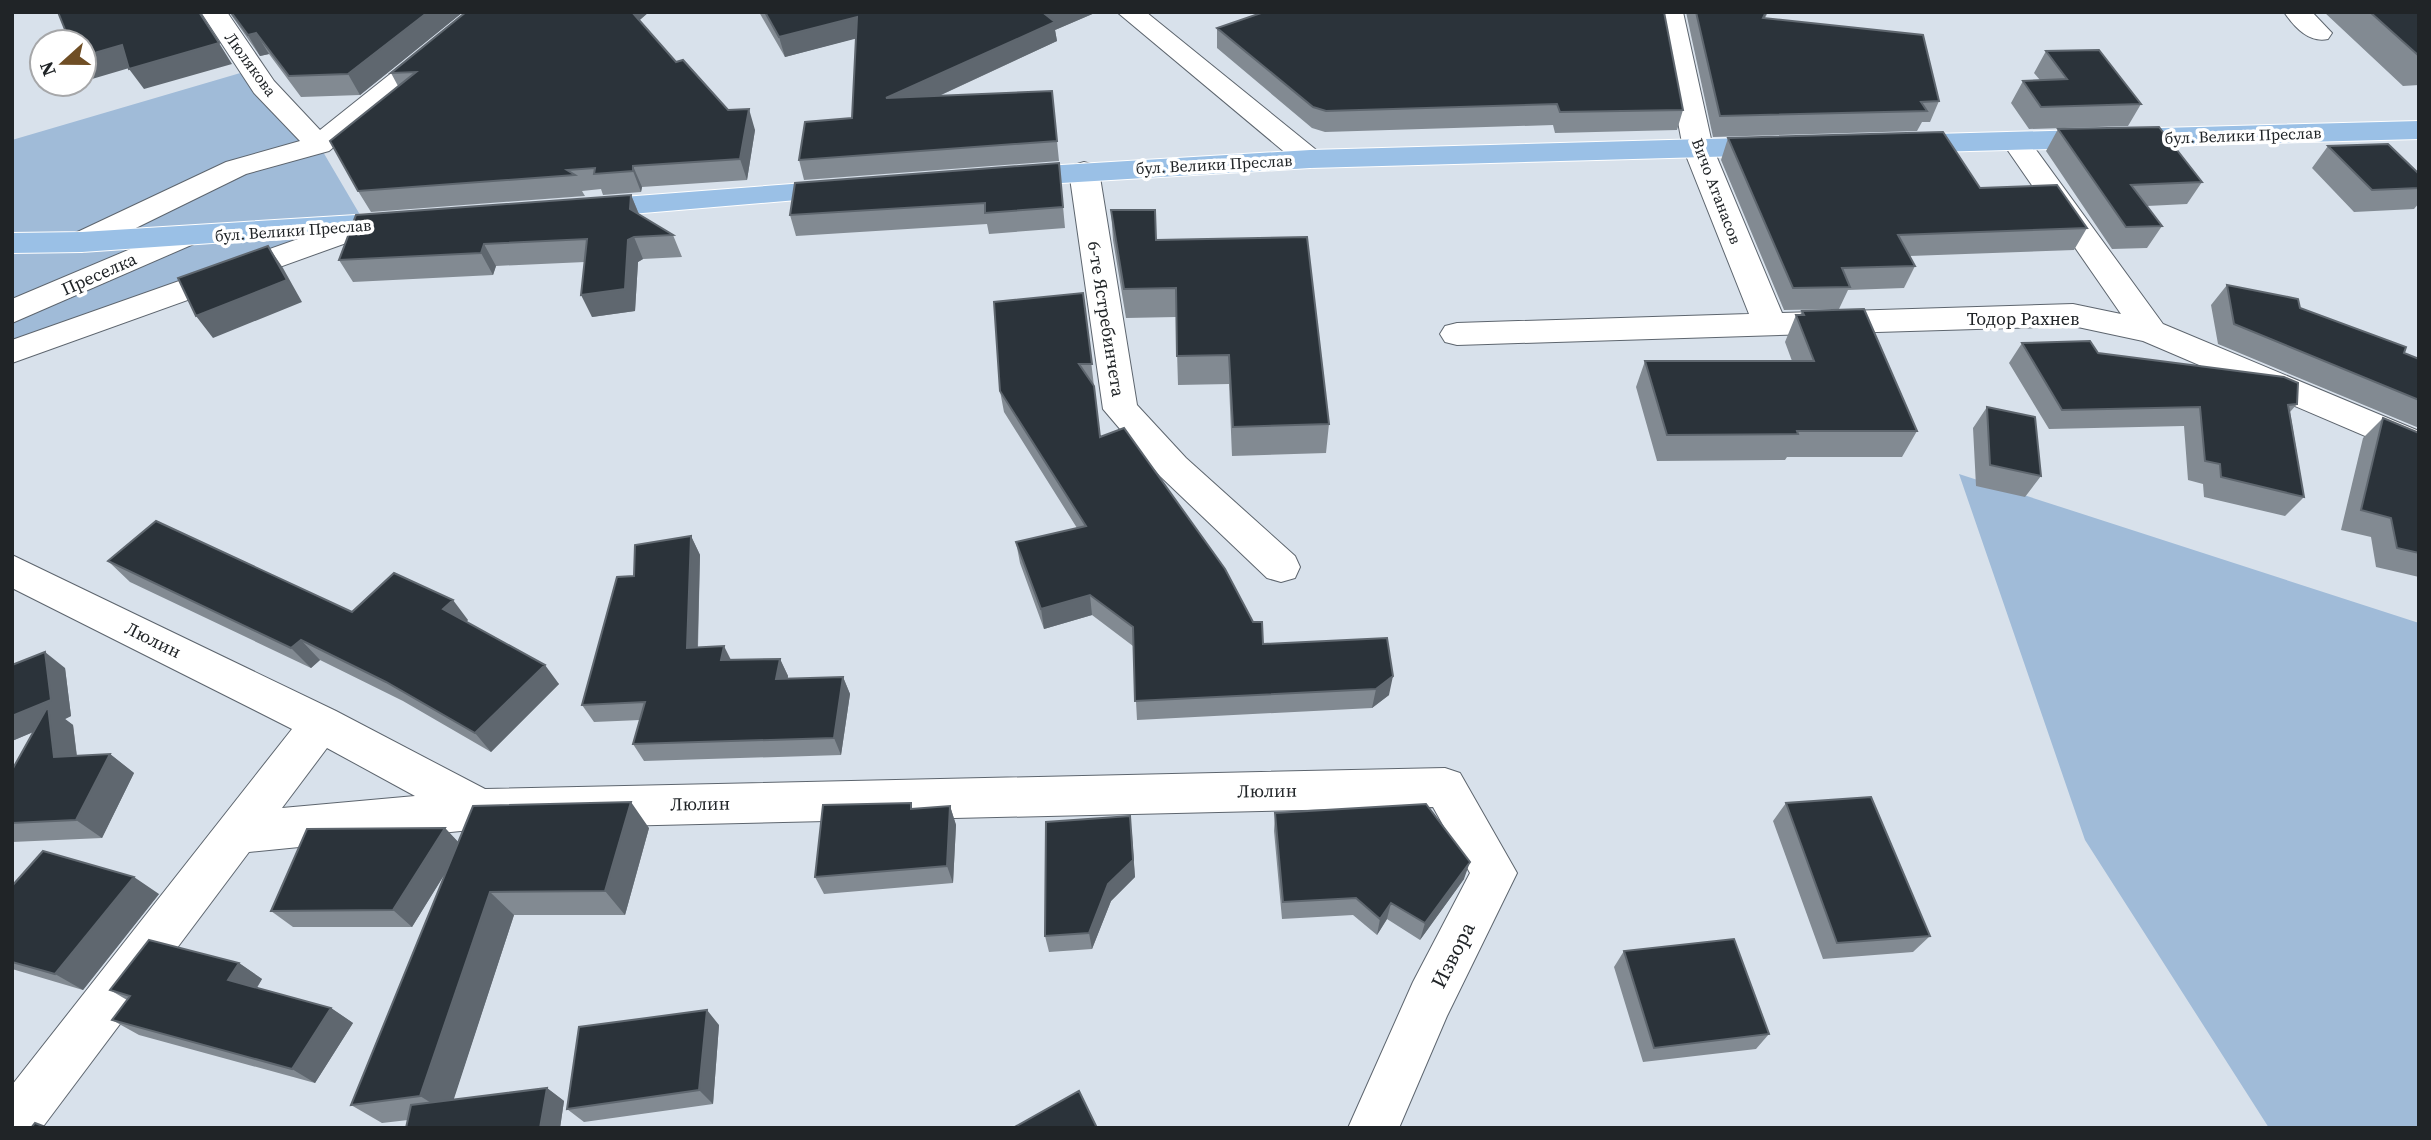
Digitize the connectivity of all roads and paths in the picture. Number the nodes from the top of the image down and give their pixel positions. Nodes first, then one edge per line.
1 (214, 12) edge
2 (484, 12) edge
3 (1130, 12) edge
4 (1670, 12) edge
5 (2297, 12) edge
6 (2319, 33) dead end
7 (264, 87) junction
8 (2419, 131) edge
9 (2016, 142) junction
10 (319, 145) junction
11 (1808, 145) edge
12 (1864, 145) edge
13 (1698, 148) junction
14 (1310, 159) junction
15 (236, 168) junction
16 (1084, 171) junction
17 (987, 178) edge
18 (877, 187) edge
19 (559, 211) edge
20 (435, 220) edge
21 (366, 225) junction
22 (185, 236) junction
23 (82, 242) junction
24 (12, 243) edge
25 (12, 312) edge
26 (1770, 324) junction
27 (2151, 332) junction
28 (1457, 334) dead end
29 (12, 352) edge
30 (2419, 446) edge
31 (1281, 567) dead end
32 (12, 570) edge
33 (321, 724) junction
34 (1445, 787) joint
35 (481, 809) junction
36 (237, 833) junction
37 (31, 1079) edge
38 (12, 1126) edge
39 (1373, 1128) edge

1 - 7 street, Люлякова
2 - 10 street
3 - 14 street
4 - 13 street, Вичо Атанасов
5 - 6 street
7 - 10 street, Люлякова
7 - 15 street
8 - 9 main road, бул. Велики Преслав
9 - 12 main road, бул. Велики Преслав
9 - 27 street
10 - 15 street
11 - 13 main road, бул. Велики Преслав
13 - 14 main road, бул. Велики Преслав
13 - 26 street, Вичо Атанасов
14 - 16 main road, бул. Велики Преслав
15 - 23 street
16 - 17 main road, бул. Велики Преслав
16 - 31 street, 6-те Ястребинчета
18 - 19 main road
20 - 21 main road, бул. Велики Преслав
21 - 22 main road, бул. Велики Преслав
21 - 29 street
22 - 23 main road, бул. Велики Преслав
22 - 25 street, Преселка
23 - 24 main road, бул. Велики Преслав
26 - 27 street, Тодор Рахнев
26 - 28 street, Тодор Рахнев
27 - 30 street, Тодор Рахнев
32 - 33 street, Люлин
33 - 35 street, Люлин
33 - 36 street
34 - 35 street, Люлин
34 - 39 street, Извора
35 - 36 street
36 - 37 street
37 - 38 street

